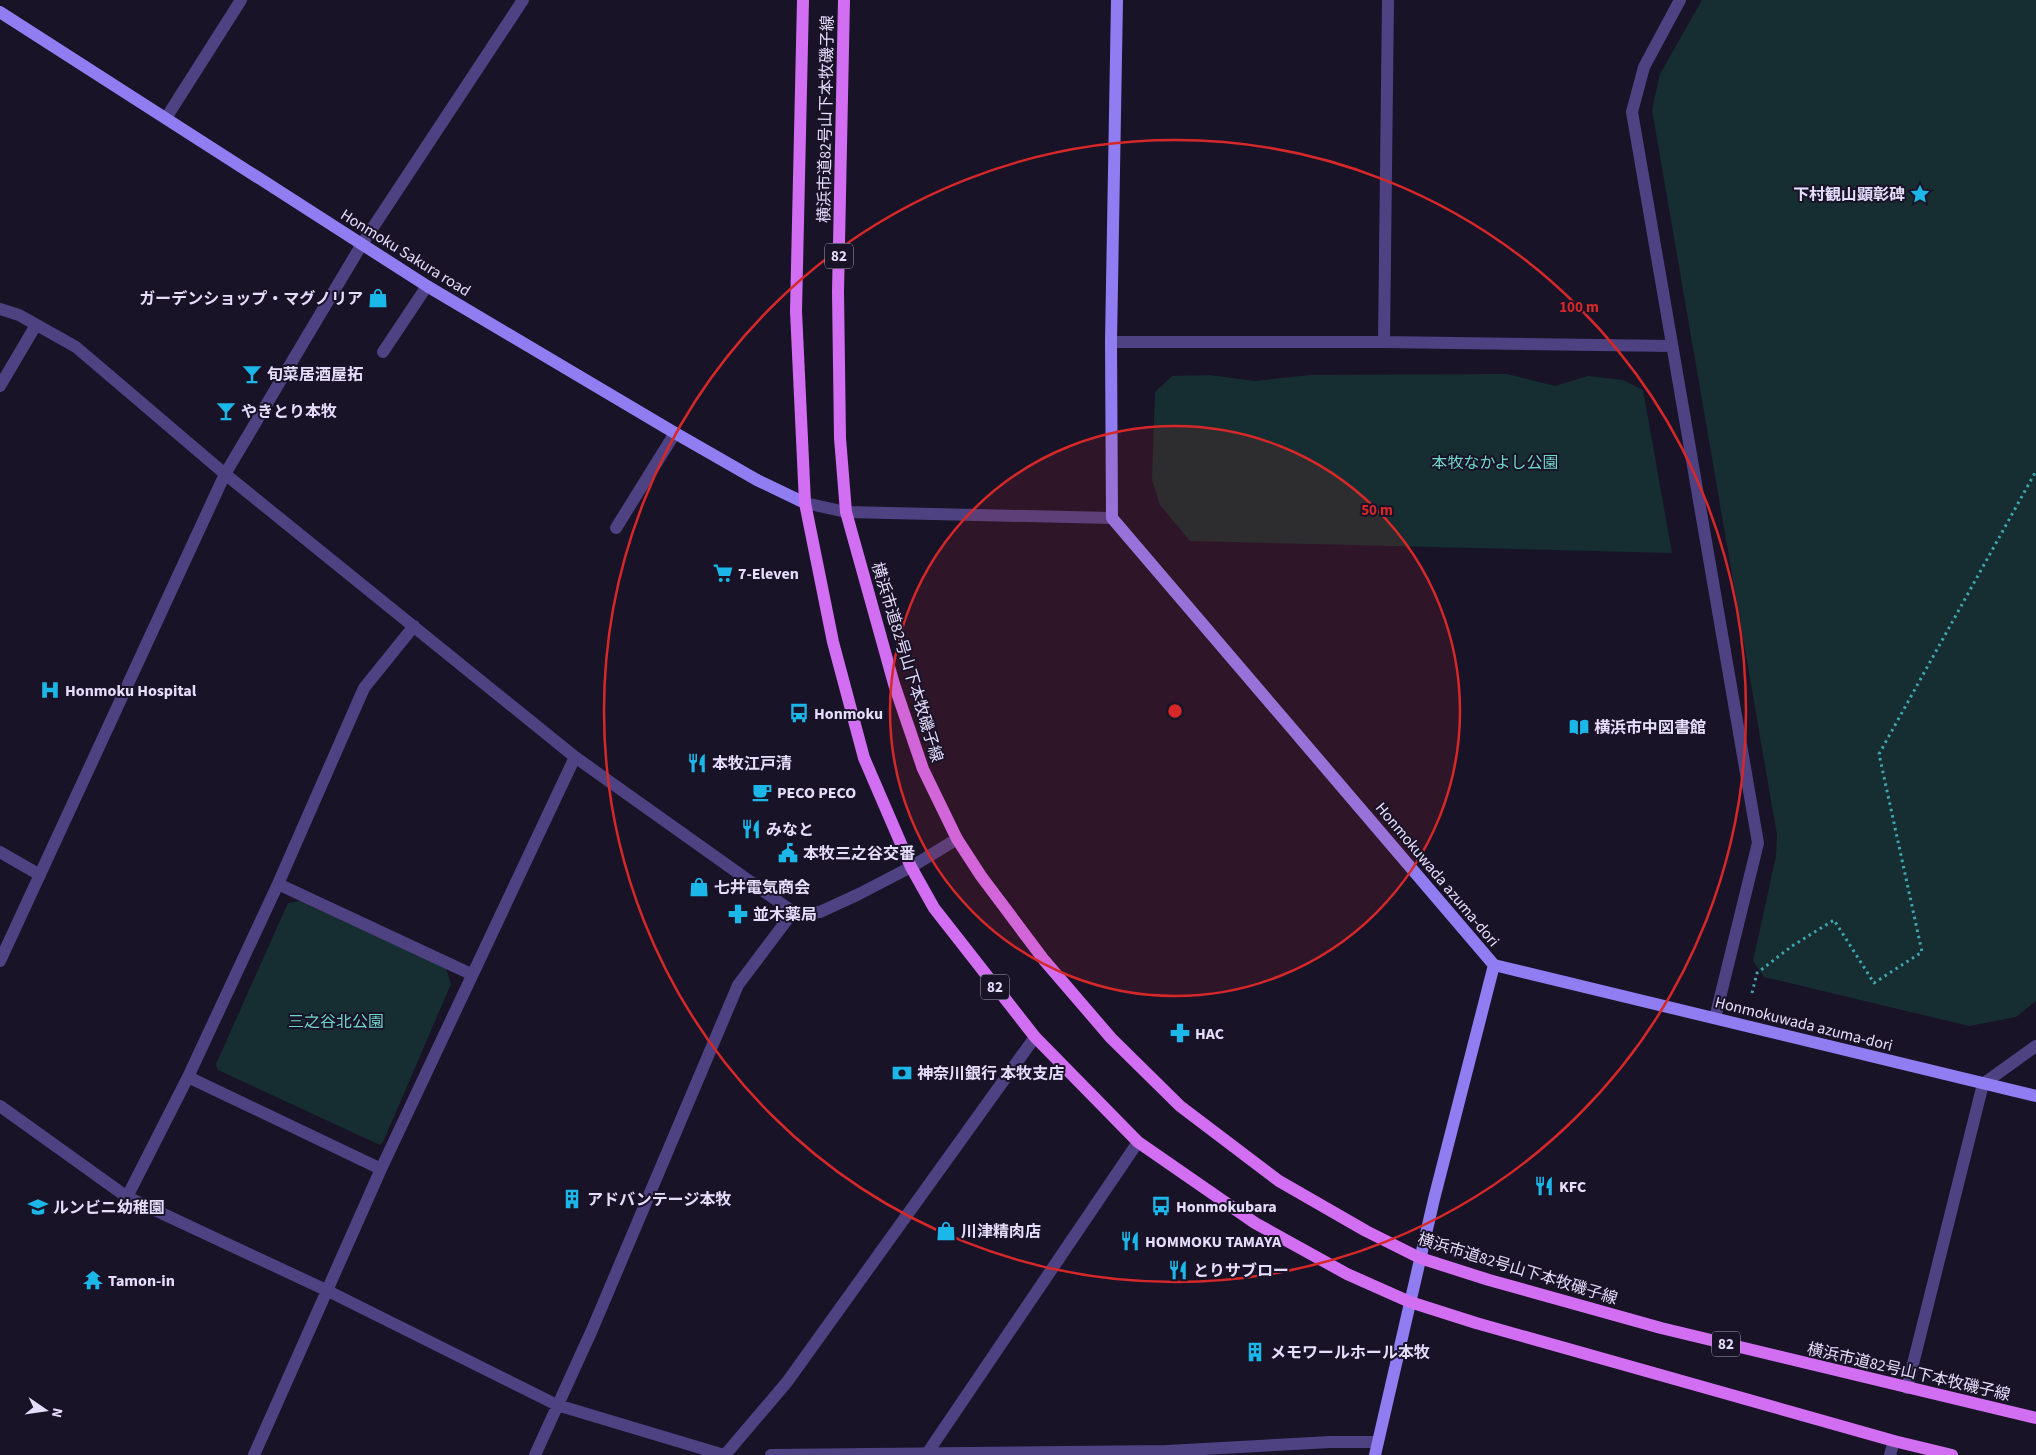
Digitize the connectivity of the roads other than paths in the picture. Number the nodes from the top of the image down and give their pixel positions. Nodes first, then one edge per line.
1 (241, 0) edge
2 (523, 0) edge
3 (803, 0) edge
4 (844, 0) edge
5 (1117, 0) edge
6 (1388, 0) edge
7 (1680, 0) edge
8 (0, 12) edge
9 (166, 118) junction
10 (362, 244) junction
11 (427, 286) junction
12 (0, 309) edge
13 (36, 325) junction
14 (1112, 342) junction
15 (1384, 342) junction
16 (1672, 346) junction
17 (383, 352) dead end
18 (0, 386) edge
19 (675, 433) junction
20 (225, 474) junction
21 (805, 503) junction
22 (846, 512) junction
23 (1112, 518) junction
24 (616, 528) dead end
25 (414, 626) junction
26 (574, 757) junction
27 (957, 839) junction
28 (0, 852) edge
29 (911, 867) junction
30 (40, 875) junction
31 (278, 884) junction
32 (793, 912) junction
33 (0, 961) edge
34 (1494, 965) junction
35 (471, 974) junction
36 (1715, 1018) junction
37 (1035, 1037) junction
38 (2036, 1046) edge
39 (188, 1077) junction
40 (1983, 1084) junction
41 (2036, 1096) edge
42 (0, 1106) edge
43 (1138, 1142) junction
44 (381, 1169) junction
45 (127, 1197) junction
46 (1420, 1258) junction
47 (326, 1290) junction
48 (1410, 1302) junction
49 (1906, 1388) junction
50 (557, 1405) junction
51 (2036, 1418) edge
52 (1894, 1441) junction
53 (1378, 1442) junction
54 (1166, 1453) edge
55 (254, 1455) edge
56 (535, 1455) edge
57 (725, 1455) edge
58 (771, 1455) edge
59 (926, 1455) edge
60 (1375, 1455) edge
61 (1890, 1455) edge
62 (1952, 1455) edge

1 - 9 street
2 - 10 street
3 - 21 main road, 横浜市道82号山下本牧磯子線 / 82
4 - 22 main road, 横浜市道82号山下本牧磯子線 / 82
5 - 14 street
6 - 15 street
7 - 16 street
8 - 9 street, Honmoku Sakura road
9 - 10 street, Honmoku Sakura road
10 - 11 street, Honmoku Sakura road
10 - 20 street
11 - 17 street
11 - 19 street, Honmoku Sakura road
12 - 13 street
13 - 18 street
13 - 20 street
14 - 15 street
14 - 23 street
15 - 16 street
16 - 36 street
19 - 21 street, Honmoku Sakura road
19 - 24 street
20 - 25 street
20 - 30 street
21 - 22 street
21 - 29 main road, 横浜市道82号山下本牧磯子線 / 82
22 - 23 street
22 - 27 main road, 横浜市道82号山下本牧磯子線 / 82
23 - 34 street, Honmokuwada azuma-dori
25 - 26 street
25 - 31 street
26 - 32 street
26 - 35 street
27 - 29 street
27 - 46 main road, 横浜市道82号山下本牧磯子線 / 82
28 - 30 street
29 - 32 street
29 - 37 main road, 横浜市道82号山下本牧磯子線 / 82
30 - 33 street
31 - 35 street
31 - 39 street
32 - 50 street
34 - 36 street, Honmokuwada azuma-dori
34 - 46 street
35 - 44 street
36 - 40 street, Honmokuwada azuma-dori
37 - 43 main road, 横浜市道82号山下本牧磯子線 / 82
37 - 57 street
38 - 40 street
39 - 44 street
39 - 45 street
40 - 41 street, Honmokuwada azuma-dori
40 - 49 street
42 - 45 street
43 - 48 main road, 横浜市道82号山下本牧磯子線 / 82
43 - 59 street
44 - 47 street
45 - 47 street
46 - 48 street
46 - 49 main road, 横浜市道82号山下本牧磯子線 / 82
47 - 50 street
47 - 55 street
48 - 52 main road, 横浜市道82号山下本牧磯子線 / 82
48 - 53 street
49 - 51 main road, 横浜市道82号山下本牧磯子線 / 82
50 - 56 street
50 - 57 street
52 - 61 street
52 - 62 main road, 横浜市道82号山下本牧磯子線 / 82
53 - 54 street
53 - 60 street
54 - 59 street
58 - 59 street

